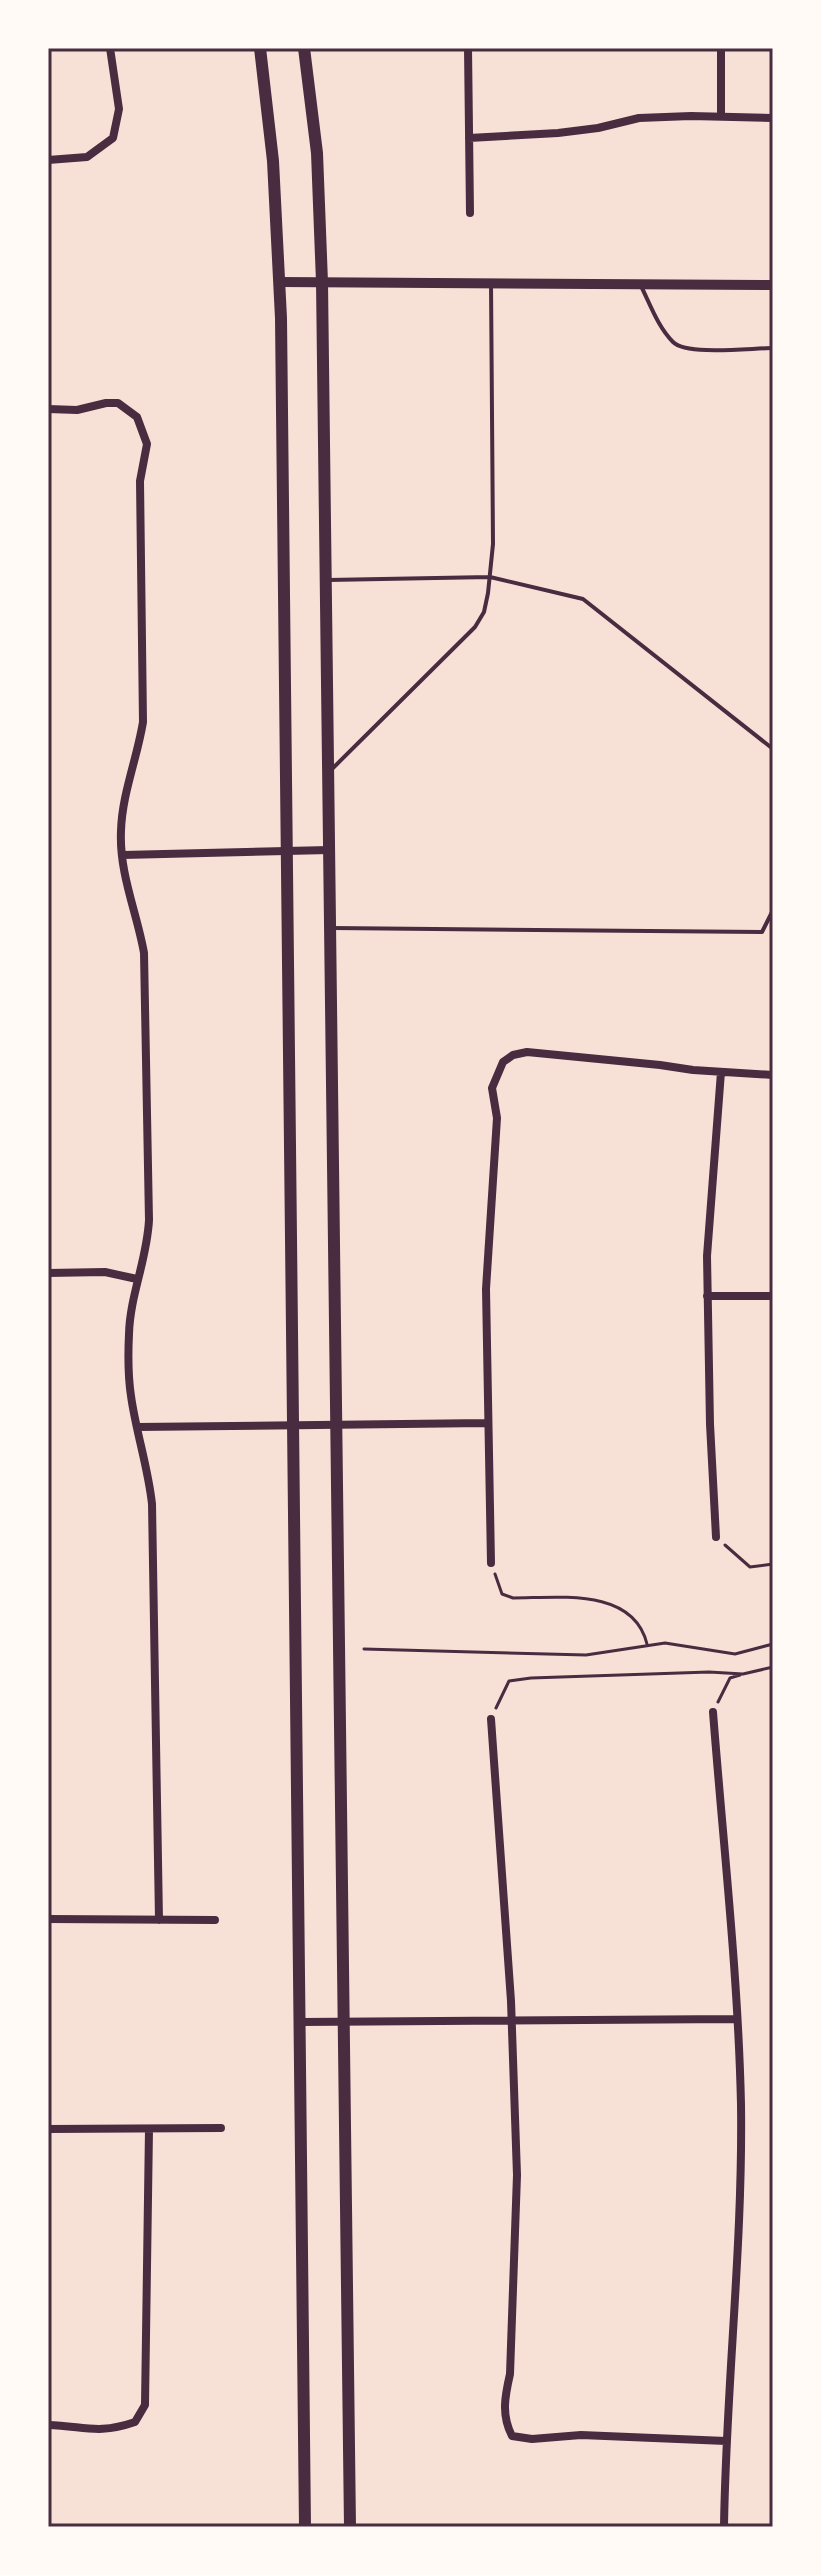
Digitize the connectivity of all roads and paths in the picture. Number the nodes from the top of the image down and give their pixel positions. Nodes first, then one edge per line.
1 (110, 48) edge
2 (260, 48) edge
3 (304, 48) edge
4 (468, 48) edge
5 (721, 48) edge
6 (721, 116) junction
7 (773, 118) edge
8 (469, 138) junction
9 (48, 160) edge
10 (470, 213) dead end
11 (280, 282) junction
12 (322, 282) junction
13 (491, 283) junction
14 (640, 284) junction
15 (773, 285) edge
16 (773, 348) edge
17 (48, 409) edge
18 (490, 577) junction
19 (325, 580) junction
20 (773, 749) edge
21 (328, 772) junction
22 (329, 850) junction
23 (287, 851) junction
24 (123, 855) junction
25 (773, 910) edge
26 (772, 916) edge
27 (330, 928) junction
28 (721, 1072) junction
29 (773, 1075) edge
30 (48, 1273) edge
31 (137, 1279) junction
32 (707, 1296) junction
33 (773, 1296) edge
34 (487, 1423) junction
35 (336, 1425) junction
36 (295, 1426) junction
37 (137, 1427) junction
38 (716, 1537) joint
39 (491, 1563) joint
40 (773, 1564) edge
41 (647, 1644) junction
42 (773, 1644) edge
43 (364, 1649) dead end
44 (773, 1667) edge
45 (743, 1674) junction
46 (713, 1712) joint
47 (491, 1719) joint
48 (48, 1919) edge
49 (159, 1920) junction
50 (215, 1920) dead end
51 (736, 2019) junction
52 (512, 2021) junction
53 (301, 2022) junction
54 (343, 2022) junction
55 (221, 2128) dead end
56 (48, 2129) edge
57 (149, 2129) junction
58 (48, 2425) edge
59 (726, 2441) junction
60 (305, 2527) edge
61 (350, 2527) edge
62 (724, 2527) edge

1 - 9 street
2 - 11 main road
3 - 12 main road
4 - 8 street
5 - 6 street
6 - 7 street
6 - 8 street
8 - 10 street
11 - 12 street
11 - 23 main road
12 - 13 street
12 - 19 main road
13 - 14 street
13 - 18 lane
14 - 15 street
14 - 16 lane
17 - 24 street
18 - 19 lane
18 - 20 lane
18 - 21 lane
19 - 21 main road
21 - 22 main road
22 - 23 street
22 - 27 main road
23 - 24 street
23 - 36 main road
24 - 31 street
25 - 26 lane
26 - 27 lane
27 - 35 main road
28 - 29 street
28 - 32 street
28 - 34 street
30 - 31 street
31 - 37 street
32 - 33 street
32 - 38 street
34 - 35 street
34 - 39 street
35 - 36 street
35 - 54 main road
36 - 37 street
36 - 53 main road
37 - 49 street
38 - 40 path
39 - 41 path
41 - 42 path
41 - 43 path
44 - 45 path
45 - 46 path
45 - 47 path
46 - 51 street
47 - 52 street
48 - 49 street
49 - 50 street
51 - 52 street
51 - 59 street
52 - 54 street
52 - 59 street
53 - 54 street
53 - 60 main road
54 - 61 main road
55 - 57 street
56 - 57 street
57 - 58 street
59 - 62 street

